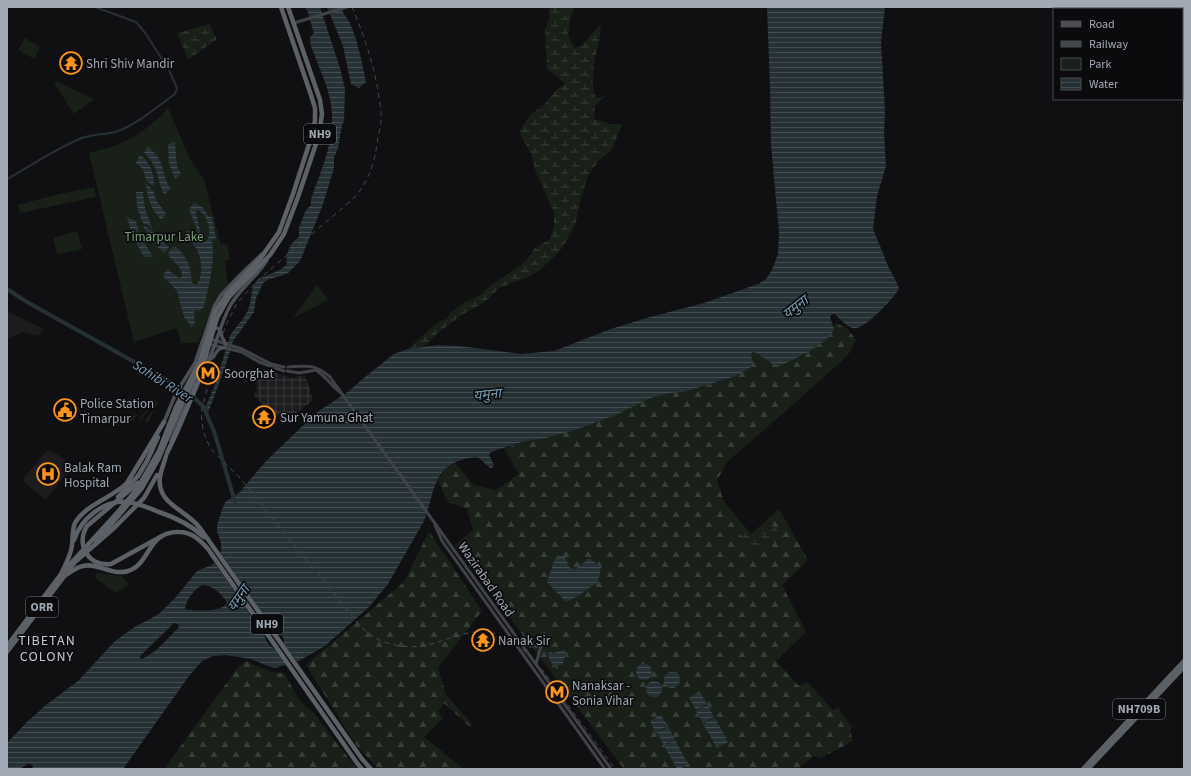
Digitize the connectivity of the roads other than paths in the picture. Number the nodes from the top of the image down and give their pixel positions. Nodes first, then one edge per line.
1 (281, 7) edge
2 (288, 7) edge
3 (347, 7) edge
4 (338, 9) edge
5 (296, 23) junction
6 (267, 254) junction
7 (228, 296) junction
8 (207, 325) junction
9 (220, 329) junction
10 (204, 338) junction
11 (202, 342) junction
12 (216, 344) junction
13 (226, 346) junction
14 (199, 352) junction
15 (205, 358) junction
16 (211, 359) junction
17 (195, 363) junction
18 (205, 368) junction
19 (312, 368) junction
20 (285, 370) junction
21 (164, 422) junction
22 (167, 455) junction
23 (148, 471) junction
24 (158, 476) junction
25 (118, 514) junction
26 (98, 516) junction
27 (431, 518) junction
28 (162, 536) junction
29 (72, 545) junction
30 (209, 546) junction
31 (89, 549) junction
32 (63, 575) junction
33 (521, 644) junction
34 (7, 646) edge
35 (7, 652) edge
36 (1184, 661) edge
37 (536, 664) junction
38 (1184, 667) edge
39 (1095, 759) junction
40 (362, 769) edge
41 (371, 769) edge
42 (606, 769) edge
43 (611, 769) edge
44 (1083, 769) edge
45 (1088, 769) edge

1 - 6 highway, NH9
2 - 5 highway, NH9
3 - 4 main road
4 - 5 main road
5 - 6 highway, NH9
6 - 7 highway, NH9
6 - 8 main road
6 - 9 main road
7 - 15 highway, bridge
7 - 23 highway, bridge
8 - 9 main road
8 - 10 main road
9 - 12 main road
9 - 13 main road
10 - 11 main road
10 - 12 main road
11 - 12 main road
11 - 14 main road
12 - 13 main road
12 - 16 main road
13 - 16 main road
13 - 20 main road
14 - 16 main road
14 - 17 main road
15 - 22 highway, bridge
15 - 25 highway, bridge
16 - 18 main road
17 - 18 main road
17 - 21 main road, ORR
18 - 22 main road, bridge
19 - 20 main road
19 - 20 main road
19 - 27 main road, Wazirabad Road
21 - 26 highway, bridge
21 - 29 highway, ORR
22 - 24 highway
23 - 25 highway, bridge
23 - 26 highway, bridge
24 - 30 highway
24 - 31 highway, bridge
25 - 31 highway
25 - 32 highway, ORR
26 - 28 highway, bridge
27 - 33 main road, Wazirabad Road
27 - 42 main road, Wazirabad Road
28 - 30 highway
28 - 32 highway, bridge
29 - 30 highway
29 - 32 highway, ORR
30 - 40 highway, NH9
30 - 41 highway, NH9
31 - 32 highway, ORR
32 - 34 highway, ORR
32 - 35 highway, ORR
33 - 37 main road, Wazirabad Road
33 - 37 main road
36 - 39 highway, NH709B
37 - 43 main road, Wazirabad Road
38 - 39 highway, NH709B
39 - 44 highway, NH709B
39 - 45 highway, NH709B

